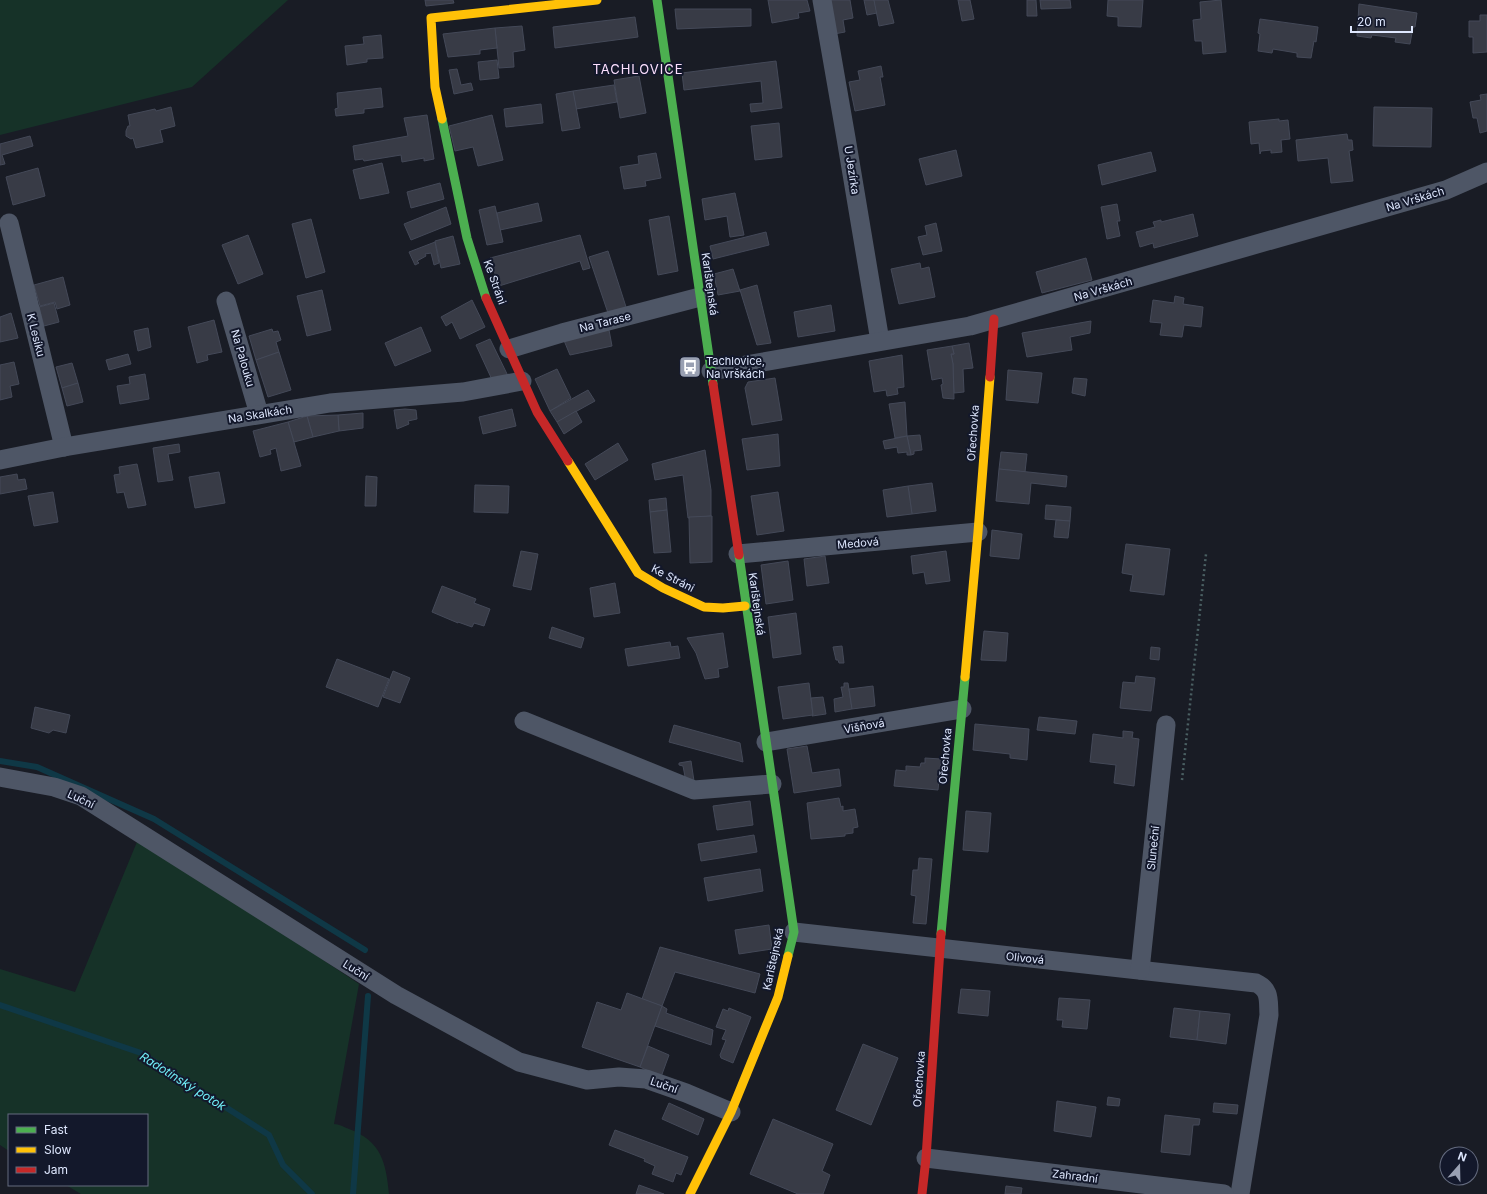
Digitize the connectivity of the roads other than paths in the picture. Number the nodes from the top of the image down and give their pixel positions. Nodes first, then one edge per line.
1 (597, 0) edge
2 (657, 0) edge
3 (822, 0) edge
4 (1487, 172) edge
5 (9, 223) dead end
6 (700, 297) junction
7 (226, 301) dead end
8 (994, 319) junction
9 (880, 341) junction
10 (509, 349) junction
11 (711, 371) junction
12 (522, 381) junction
13 (259, 414) junction
14 (64, 447) junction
15 (0, 460) edge
16 (978, 532) junction
17 (738, 554) junction
18 (745, 606) junction
19 (962, 709) junction
20 (524, 721) dead end
21 (1166, 725) dead end
22 (766, 742) junction
23 (0, 777) edge
24 (772, 784) junction
25 (794, 932) junction
26 (940, 948) junction
27 (1140, 970) junction
28 (731, 1112) junction
29 (926, 1158) junction
30 (690, 1194) edge
31 (922, 1194) edge
32 (1224, 1194) edge
33 (1240, 1194) edge

1 - 10 street, Ke Stráni
2 - 6 street, Karlštejnská
3 - 9 street, U Jezírka
4 - 8 street, Na Vrškách
5 - 14 street, K Lesíku
6 - 10 street, Na Tarase
6 - 11 street, Karlštejnská
7 - 13 street, Na Palouku
8 - 9 street, Na Vrškách
8 - 16 street, Ořechovka
9 - 11 street, Na Vrškách
10 - 12 street, Ke Stráni
11 - 17 street, Karlštejnská
12 - 13 street, Na Skalkách
12 - 18 street, Ke Stráni
13 - 14 street, Na Skalkách
14 - 15 street, Na Skalkách
16 - 17 street, Medová
16 - 19 street, Ořechovka
17 - 18 street, Karlštejnská
18 - 22 street, Karlštejnská
19 - 22 street, Višňová
19 - 26 street, Ořechovka
20 - 24 street
21 - 27 street, Sluneční
22 - 24 street, Karlštejnská
23 - 28 street, Luční
24 - 25 street, Karlštejnská
25 - 26 street, Olivová
25 - 28 street, Karlštejnská
26 - 27 street, Olivová
26 - 29 street, Ořechovka
27 - 33 street, Olivová
28 - 30 street, Karlštejnská
29 - 31 street, Ořechovka
29 - 32 street, Zahradní

